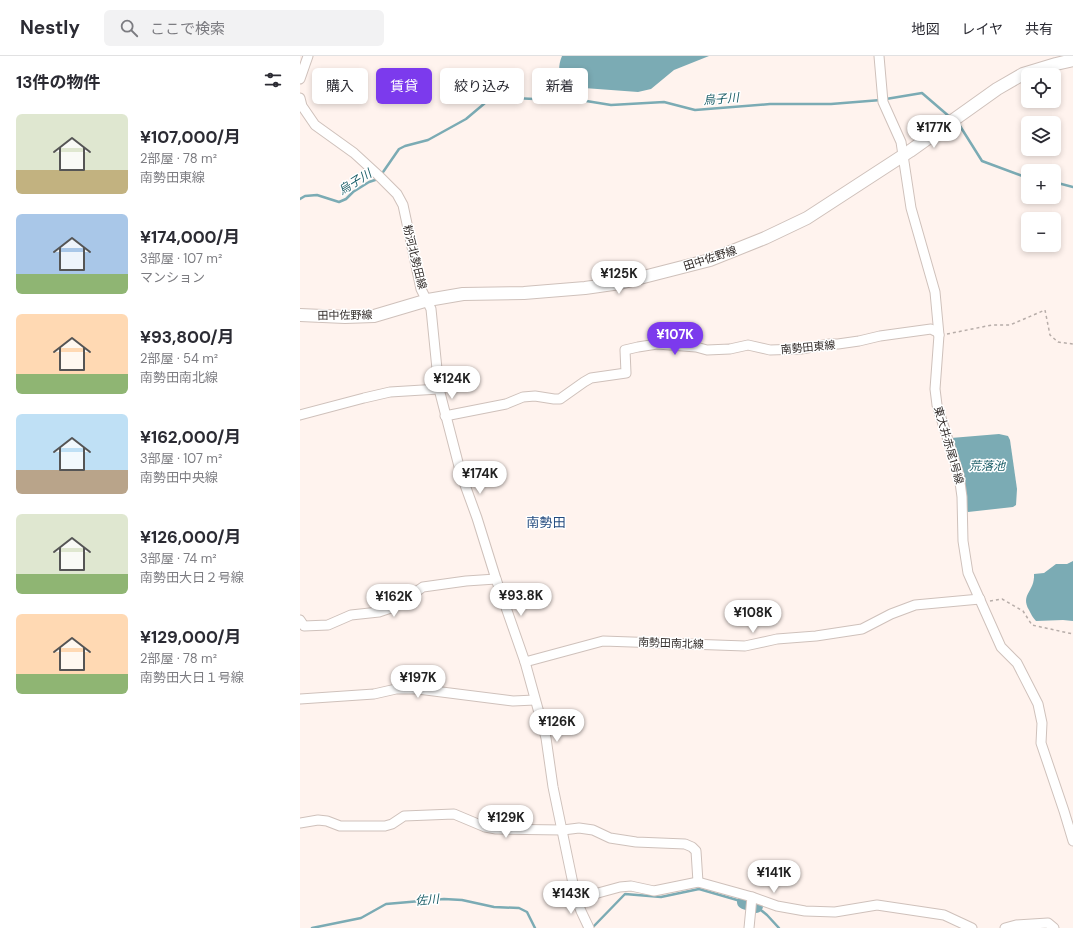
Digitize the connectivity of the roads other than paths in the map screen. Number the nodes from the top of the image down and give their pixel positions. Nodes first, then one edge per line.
1 (308, 56) edge
2 (879, 56) edge
3 (1073, 60) edge
4 (300, 79) edge
5 (300, 98) edge
6 (904, 155) junction
7 (428, 300) junction
8 (300, 315) edge
9 (939, 335) junction
10 (439, 389) junction
11 (300, 415) edge
12 (445, 416) junction
13 (496, 579) junction
14 (980, 599) junction
15 (300, 620) edge
16 (525, 662) junction
17 (300, 699) edge
18 (535, 700) junction
19 (300, 823) edge
20 (563, 830) junction
21 (1073, 841) edge
22 (698, 882) junction
23 (577, 902) junction
24 (751, 902) junction
25 (589, 926) edge
26 (749, 928) edge
27 (972, 928) edge
28 (1005, 928) edge
29 (1054, 928) edge

1 - 4 street
2 - 6 street, 東大井赤尾1号線
3 - 6 street, 田中佐野線
5 - 7 street, 粉河北勢田線
6 - 7 street, 田中佐野線
6 - 9 street, 東大井赤尾1号線
7 - 8 street, 田中佐野線
7 - 10 street, 粉河北勢田線
9 - 12 street, 南勢田東線
9 - 14 street, 東大井赤尾1号線
10 - 11 street
10 - 12 street, 粉河北勢田線
12 - 13 street, 粉河北勢田線
13 - 15 street
13 - 16 street, 粉河北勢田線
14 - 16 street, 南勢田南北線
14 - 21 street, 東大井赤尾1号線
16 - 18 street, 粉河北勢田線
17 - 18 street
18 - 20 street, 粉河北勢田線
19 - 20 street
20 - 22 street
20 - 23 street, 粉河北勢田線
22 - 23 street
22 - 24 street
23 - 25 street, 粉河北勢田線
24 - 26 street
24 - 27 street
28 - 29 street

